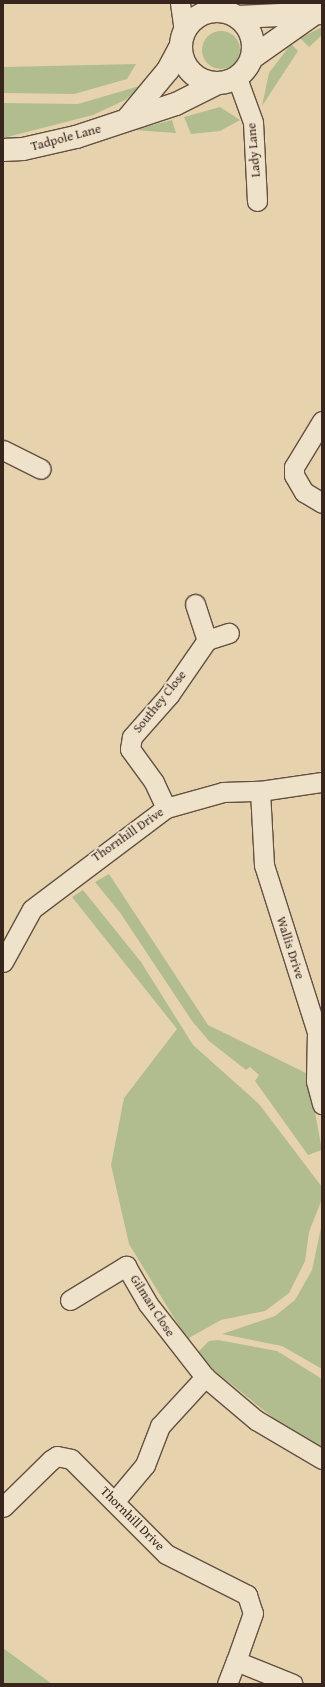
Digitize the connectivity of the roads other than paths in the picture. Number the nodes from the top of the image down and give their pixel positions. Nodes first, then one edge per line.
1 (180, 3) edge
2 (225, 10) edge
3 (318, 14) edge
4 (183, 38) junction
5 (253, 56) junction
6 (227, 81) junction
7 (128, 118) junction
8 (3, 150) edge
9 (257, 201) dead end
10 (322, 421) edge
11 (3, 450) edge
12 (41, 469) dead end
13 (322, 503) edge
14 (195, 604) dead end
15 (229, 633) dead end
16 (207, 640) junction
17 (322, 782) edge
18 (260, 791) junction
19 (166, 808) junction
20 (3, 962) edge
21 (322, 1104) edge
22 (70, 1300) dead end
23 (205, 1377) junction
24 (322, 1459) edge
25 (114, 1502) junction
26 (3, 1507) edge
27 (236, 1661) junction
28 (227, 1684) edge
29 (293, 1684) edge

1 - 4 street
2 - 3 main road
2 - 4 main road
2 - 5 main road
3 - 5 main road
4 - 6 main road
4 - 7 main road
5 - 6 main road
6 - 7 main road, Tadpole Lane
6 - 9 street, Lady Lane
7 - 8 main road, Tadpole Lane
10 - 13 street
11 - 12 street
14 - 16 street
15 - 16 street
16 - 19 street, Southey Close
17 - 18 street, Thornhill Drive
18 - 19 street, Thornhill Drive
18 - 21 street, Wallis Drive
19 - 20 street, Thornhill Drive
22 - 23 street, Gilman Close
23 - 24 street, Gilman Close
23 - 25 street
25 - 26 street, Thornhill Drive
25 - 27 street, Thornhill Drive
27 - 28 street, Thornhill Drive
27 - 29 street

